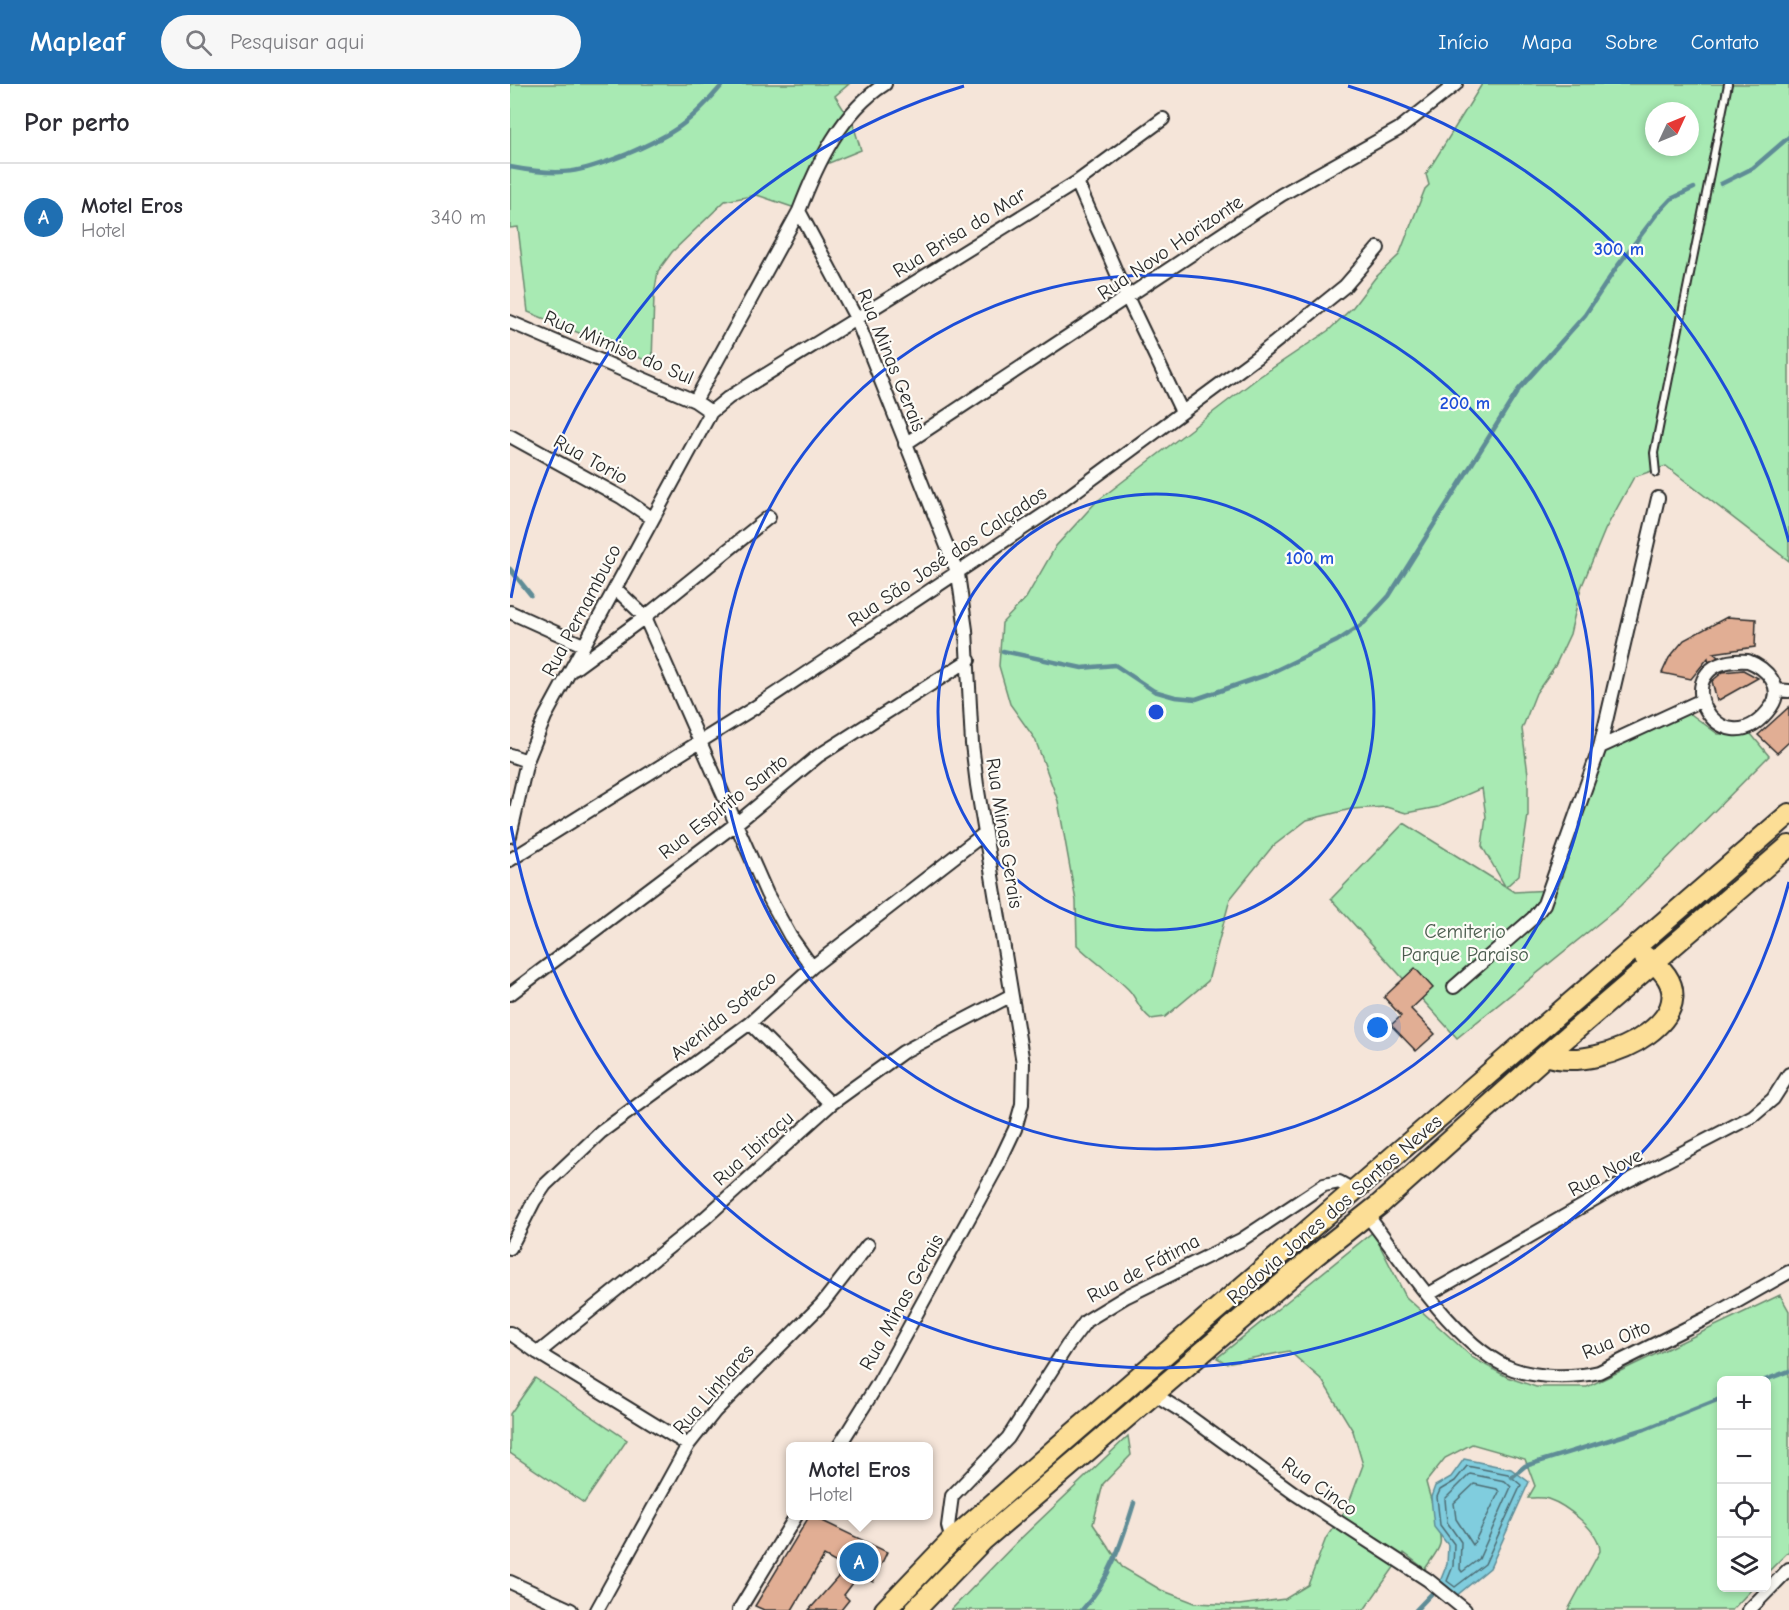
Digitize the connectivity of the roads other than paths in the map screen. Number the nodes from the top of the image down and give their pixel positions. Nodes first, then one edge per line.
1 (885, 84) edge
2 (1456, 84) edge
3 (1728, 84) edge
4 (1163, 119) dead end
5 (1077, 182) junction
6 (799, 211) junction
7 (1378, 248) dead end
8 (1128, 299) junction
9 (856, 318) junction
10 (510, 321) edge
11 (695, 401) junction
12 (711, 412) junction
13 (1182, 412) junction
14 (510, 436) edge
15 (905, 444) junction
16 (1656, 473) dead end
17 (1658, 498) dead end
18 (769, 517) dead end
19 (652, 518) junction
20 (958, 574) junction
21 (615, 588) junction
22 (510, 612) edge
23 (645, 617) junction
24 (584, 645) junction
25 (969, 660) junction
26 (570, 671) junction
27 (1783, 690) edge
28 (1700, 700) junction
29 (698, 742) junction
30 (1600, 747) junction
31 (510, 755) edge
32 (527, 761) junction
33 (1789, 814) edge
34 (737, 823) junction
35 (985, 833) junction
36 (510, 836) edge
37 (1789, 846) edge
38 (510, 860) edge
39 (1634, 950) junction
40 (1654, 963) junction
41 (813, 967) junction
42 (1454, 987) dead end
43 (510, 994) edge
44 (1010, 996) junction
45 (750, 1023) junction
46 (1546, 1055) junction
47 (1789, 1074) edge
48 (831, 1104) junction
49 (1355, 1191) junction
50 (1367, 1215) junction
51 (868, 1245) dead end
52 (510, 1248) edge
53 (1789, 1272) edge
54 (1429, 1294) junction
55 (510, 1333) edge
56 (538, 1353) junction
57 (1154, 1394) junction
58 (842, 1442) edge
59 (688, 1445) junction
60 (793, 1520) edge
61 (952, 1540) junction
62 (1789, 1569) edge
63 (510, 1582) edge
64 (571, 1610) edge
65 (597, 1610) edge
66 (739, 1610) edge
67 (885, 1610) edge
68 (915, 1610) edge
69 (1465, 1610) edge
70 (1749, 1610) edge

1 - 6 street
2 - 8 street, Rua Novo Horizonte
3 - 16 lane
4 - 5 street, Rua Brisa do Mar
5 - 8 street
5 - 9 street, Rua Brisa do Mar
6 - 9 street, Rua Minas Gerais
6 - 11 street
7 - 13 street, Rua São José dos Calçados
8 - 13 street
8 - 15 street, Rua Novo Horizonte
9 - 12 street, Rua Brisa do Mar
9 - 15 street, Rua Minas Gerais
10 - 11 street, Rua Mimiso do Sul
11 - 12 street, Rua Mimiso do Sul
12 - 19 street, Rua Pernambuco
13 - 20 street, Rua São José dos Calçados
14 - 19 street, Rua Torio
15 - 20 street, Rua Minas Gerais
17 - 30 street
18 - 23 street
19 - 21 street, Rua Pernambuco
20 - 25 street, Rua Minas Gerais
20 - 29 street, Rua São José dos Calçados
21 - 23 street
21 - 24 street, Rua Pernambuco
22 - 24 street
23 - 26 street
23 - 29 street
24 - 26 street, Rua Pernambuco
25 - 34 street, Rua Espírito Santo
25 - 35 street, Rua Minas Gerais
26 - 32 street, Rua Pernambuco
27 - 28 street
27 - 28 street
28 - 30 street
29 - 34 street
29 - 38 street, Rua São José dos Calçados
30 - 42 street
31 - 32 street
32 - 36 street, Rua Pernambuco
33 - 39 main road, Rodovia Jones dos Santos Neves
34 - 41 street
34 - 43 street, Rua Espírito Santo
35 - 41 street, Avenida Soteco
35 - 44 street, Rua Minas Gerais
37 - 40 main road, Rodovia Jones dos Santos Neves
39 - 40 main road
39 - 49 main road, Rodovia Jones dos Santos Neves
40 - 46 main road, Rodovia Jones dos Santos Neves
40 - 46 main road
41 - 45 street, Avenida Soteco
44 - 48 street, Rua Ibiraçu
44 - 58 street, Rua Minas Gerais
45 - 48 street
45 - 52 street, Avenida Soteco
46 - 50 main road, Rodovia Jones dos Santos Neves
47 - 54 street, Rua Nove
48 - 56 street, Rua Ibiraçu
49 - 61 main road, Rodovia Jones dos Santos Neves
49 - 61 street, Rua de Fátima
50 - 54 street, Rua Oito
50 - 57 main road, Rodovia Jones dos Santos Neves
51 - 59 street, Rua Linhares
53 - 54 street, Rua Oito
55 - 56 street
56 - 59 street
57 - 68 main road, Rodovia Jones dos Santos Neves
57 - 69 street, Rua Cinco
59 - 65 street, Rua Linhares
60 - 66 street
61 - 67 main road, Rodovia Jones dos Santos Neves
62 - 70 street
63 - 64 street

